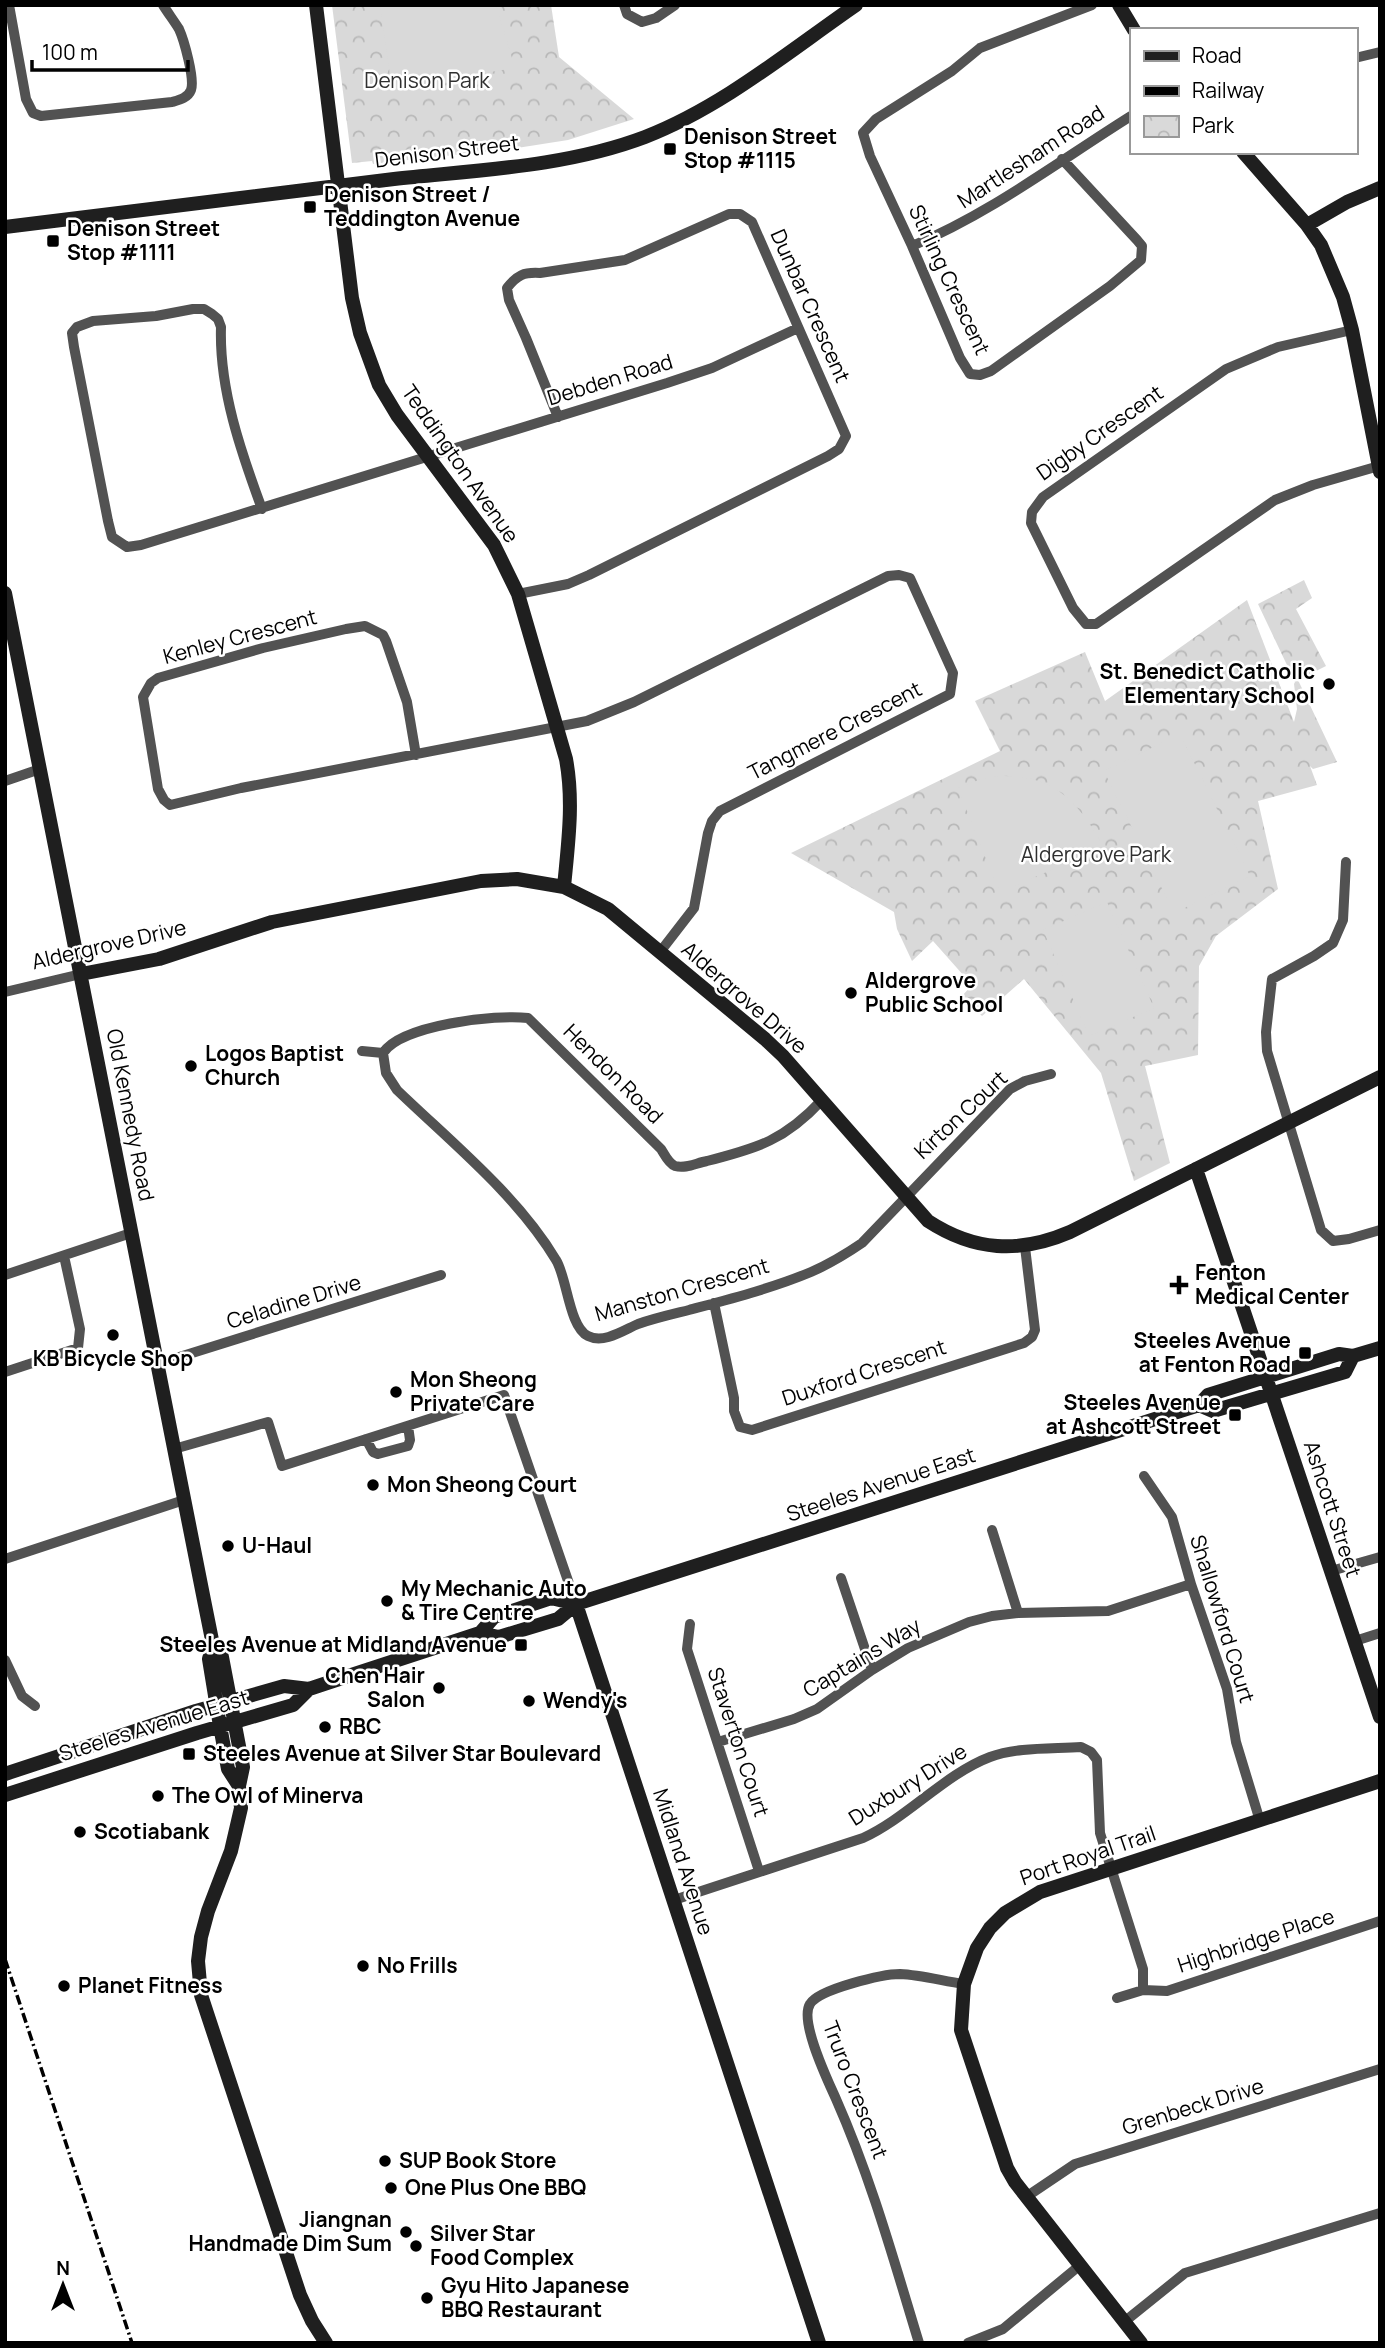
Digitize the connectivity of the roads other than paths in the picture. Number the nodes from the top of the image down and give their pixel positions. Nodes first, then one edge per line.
1 (9, 5) edge
2 (163, 5) edge
3 (316, 5) edge
4 (624, 5) edge
5 (674, 5) edge
6 (856, 5) edge
7 (1092, 5) edge
8 (1119, 5) edge
9 (1134, 28) edge
10 (1380, 52) edge
11 (1357, 58) edge
12 (1130, 117) edge
13 (1245, 154) edge
14 (1062, 159) junction
15 (339, 186) junction
16 (1380, 188) edge
17 (1307, 225) junction
18 (5, 227) edge
19 (912, 246) junction
20 (798, 328) junction
21 (1352, 330) junction
22 (558, 416) junction
23 (429, 457) junction
24 (1379, 469) edge
25 (262, 509) junction
26 (5, 593) edge
27 (518, 594) junction
28 (558, 727) junction
29 (416, 755) junction
30 (40, 769) junction
31 (5, 781) edge
32 (1346, 862) dead end
33 (564, 887) junction
34 (660, 952) junction
35 (81, 974) junction
36 (5, 992) edge
37 (362, 1051) dead end
38 (383, 1053) junction
39 (1051, 1074) dead end
40 (1380, 1077) edge
41 (822, 1100) junction
42 (1290, 1122) junction
43 (1196, 1169) junction
44 (905, 1196) junction
45 (1380, 1230) edge
46 (131, 1233) junction
47 (1025, 1247) junction
48 (64, 1256) junction
49 (5, 1275) edge
50 (441, 1275) dead end
51 (714, 1303) junction
52 (1380, 1348) edge
53 (1353, 1356) junction
54 (157, 1364) junction
55 (5, 1372) edge
56 (1266, 1377) junction
57 (1272, 1393) junction
58 (1199, 1405) junction
59 (408, 1426) junction
60 (366, 1439) junction
61 (174, 1449) junction
62 (1144, 1476) dead end
63 (184, 1500) junction
64 (992, 1530) dead end
65 (1380, 1557) edge
66 (5, 1559) edge
67 (1331, 1571) junction
68 (841, 1578) dead end
69 (1191, 1584) junction
70 (576, 1604) junction
71 (1018, 1613) junction
72 (690, 1624) dead end
73 (480, 1633) junction
74 (1380, 1633) edge
75 (1355, 1642) junction
76 (5, 1660) edge
77 (872, 1670) junction
78 (309, 1689) junction
79 (224, 1703) junction
80 (35, 1706) dead end
81 (1380, 1717) edge
82 (234, 1722) junction
83 (220, 1726) junction
84 (718, 1742) junction
85 (5, 1774) edge
86 (1380, 1781) edge
87 (239, 1786) junction
88 (5, 1795) edge
89 (1260, 1821) junction
90 (1112, 1868) junction
91 (759, 1871) junction
92 (674, 1900) junction
93 (1380, 1921) edge
94 (964, 1984) junction
95 (1143, 1990) junction
96 (1117, 1998) dead end
97 (1380, 2069) edge
98 (1026, 2197) junction
99 (1380, 2213) edge
100 (1079, 2266) junction
101 (1124, 2322) junction
102 (326, 2343) edge
103 (818, 2343) edge
104 (919, 2343) edge
105 (968, 2343) edge
106 (1141, 2343) edge

1 - 2 street
3 - 15 street, Teddington Avenue
4 - 5 street
6 - 15 street, Denison Street
7 - 19 street, Stirling Crescent
8 - 9 street
10 - 11 street
12 - 14 street, Martlesham Road
13 - 17 street
14 - 19 street, Martlesham Road
14 - 19 street, Stirling Crescent
15 - 18 street, Denison Street
15 - 23 street, Teddington Avenue
16 - 17 street
17 - 21 street
20 - 22 street, Debden Road
20 - 22 street, Dunbar Crescent
20 - 27 street, Dunbar Crescent
21 - 24 street
21 - 24 street, Digby Crescent
22 - 23 street, Debden Road
23 - 25 street, Debden Road
23 - 27 street, Teddington Avenue
25 - 25 street, Debden Road
26 - 30 street, Old Kennedy Road
27 - 28 street, Teddington Avenue
28 - 29 street, Kenley Crescent
28 - 33 street, Teddington Avenue
28 - 34 street, Tangmere Crescent
29 - 29 street, Kenley Crescent
30 - 31 street
30 - 35 street, Old Kennedy Road
32 - 42 street
33 - 34 street, Aldergrove Drive
33 - 35 street, Aldergrove Drive
34 - 41 street, Aldergrove Drive
35 - 36 street, Aldergrove Drive
35 - 46 street, Old Kennedy Road
37 - 38 street
38 - 41 street, Hendon Road
38 - 51 street, Manston Crescent
39 - 44 street, Kirton Court
40 - 42 street, Aldergrove Drive
41 - 44 street, Aldergrove Drive
42 - 43 street, Aldergrove Drive
42 - 45 street
43 - 47 street, Aldergrove Drive
43 - 56 street, Ashcott Street
44 - 47 street, Aldergrove Drive
44 - 51 street, Manston Crescent
46 - 48 street
46 - 54 street, Old Kennedy Road
47 - 51 street, Duxford Crescent
48 - 49 street
48 - 55 street
50 - 54 street, Celadine Drive
52 - 53 street, Steeles Avenue East
53 - 56 street, Steeles Avenue East
53 - 57 street, Steeles Avenue East
54 - 61 street, Old Kennedy Road
56 - 57 street, Ashcott Street
56 - 58 street, Steeles Avenue East
57 - 58 street, Steeles Avenue East
57 - 67 street, Ashcott Street
58 - 70 street, Steeles Avenue East
59 - 60 street
59 - 60 street
59 - 70 street, Midland Avenue
60 - 61 street
61 - 63 street, Old Kennedy Road
62 - 69 street, Shallowford Court
63 - 66 street
63 - 79 street, Old Kennedy Road
64 - 71 street
65 - 67 street
67 - 75 street, Ashcott Street
68 - 77 street
69 - 71 street, Captains Way
69 - 89 street, Shallowford Court
70 - 73 street, Steeles Avenue East
70 - 73 street, Steeles Avenue East
70 - 92 street, Midland Avenue
71 - 77 street, Captains Way
72 - 84 street, Staverton Court
73 - 78 street, Steeles Avenue East
74 - 75 street
75 - 81 street, Ashcott Street
76 - 80 street
77 - 84 street, Captains Way
78 - 79 street, Steeles Avenue East
78 - 82 street, Steeles Avenue East
79 - 82 street
79 - 83 street, Old Kennedy Road
79 - 85 street, Steeles Avenue East
82 - 83 street, Steeles Avenue East
82 - 87 street
83 - 87 street, Old Kennedy Road
83 - 88 street, Steeles Avenue East
84 - 91 street, Staverton Court
86 - 89 street, Port Royal Trail
87 - 102 street
89 - 90 street, Port Royal Trail
90 - 91 street, Duxbury Drive
90 - 94 street, Port Royal Trail
90 - 95 street
91 - 92 street, Duxbury Drive
92 - 103 street, Midland Avenue
93 - 95 street, Highbridge Place
94 - 98 street, Port Royal Trail
94 - 104 street, Truro Crescent
95 - 96 street, Highbridge Place
97 - 98 street, Grenbeck Drive
98 - 100 street, Port Royal Trail
99 - 101 street
100 - 101 street, Port Royal Trail
100 - 105 street
101 - 106 street, Port Royal Trail

